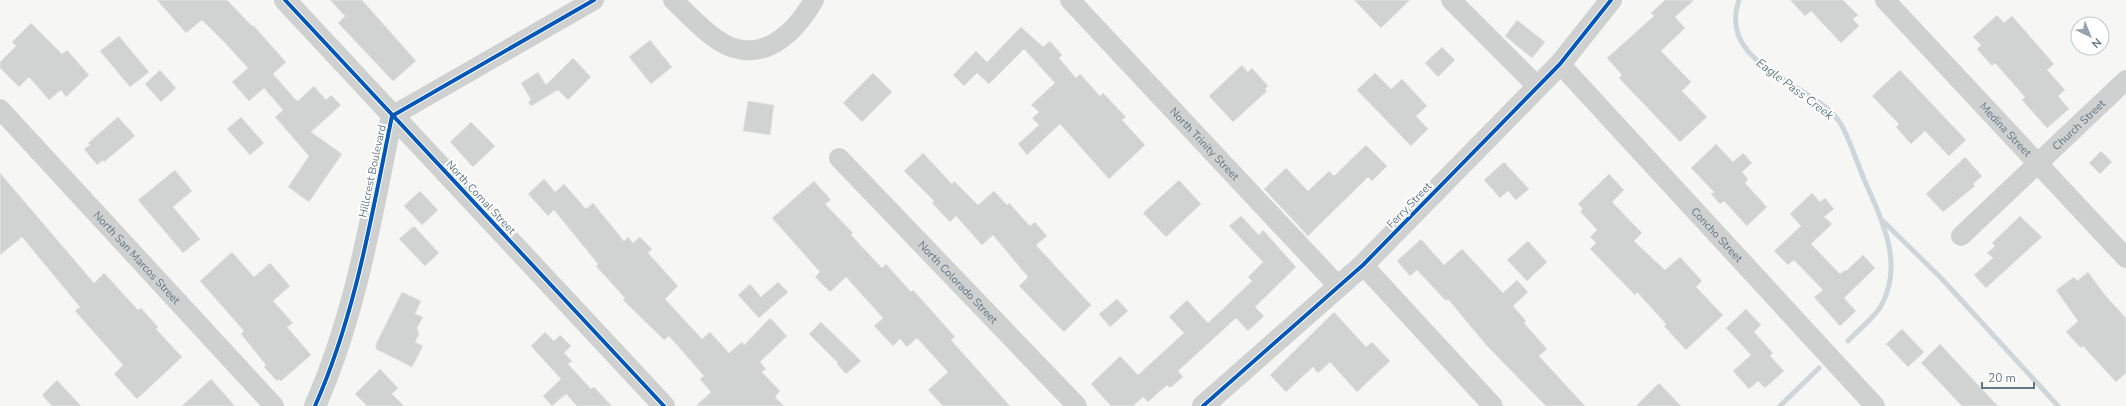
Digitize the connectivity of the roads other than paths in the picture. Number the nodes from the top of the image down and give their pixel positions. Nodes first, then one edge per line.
1 (285, 0) edge
2 (594, 0) edge
3 (673, 0) edge
4 (814, 0) edge
5 (1070, 0) edge
6 (1451, 0) edge
7 (1611, 0) edge
8 (1886, 0) edge
9 (1560, 64) junction
10 (2126, 80) edge
11 (1538, 87) junction
12 (0, 109) edge
13 (392, 116) junction
14 (839, 158) dead end
15 (2037, 164) junction
16 (1961, 236) dead end
17 (2126, 258) edge
18 (1363, 265) junction
19 (1339, 287) junction
20 (274, 406) edge
21 (315, 406) edge
22 (664, 406) edge
23 (1077, 406) edge
24 (1203, 406) edge
25 (1493, 406) edge
26 (1875, 406) edge

1 - 13 street, North Comal Street
2 - 13 street, Hillcrest Boulevard
3 - 4 street
5 - 19 street, North Trinity Street
6 - 11 street
7 - 9 street, Ferry Street
8 - 15 street, Medina Street
9 - 11 street, Ferry Street
9 - 26 street, Concho Street
10 - 15 street, Church Street
11 - 18 street, Ferry Street
12 - 20 street, North San Marcos Street
13 - 21 street, Hillcrest Boulevard
13 - 22 street, North Comal Street
14 - 23 street, North Colorado Street
15 - 16 street, Church Street
15 - 17 street, Medina Street
18 - 19 street, Ferry Street
18 - 25 street
19 - 24 street, Ferry Street

